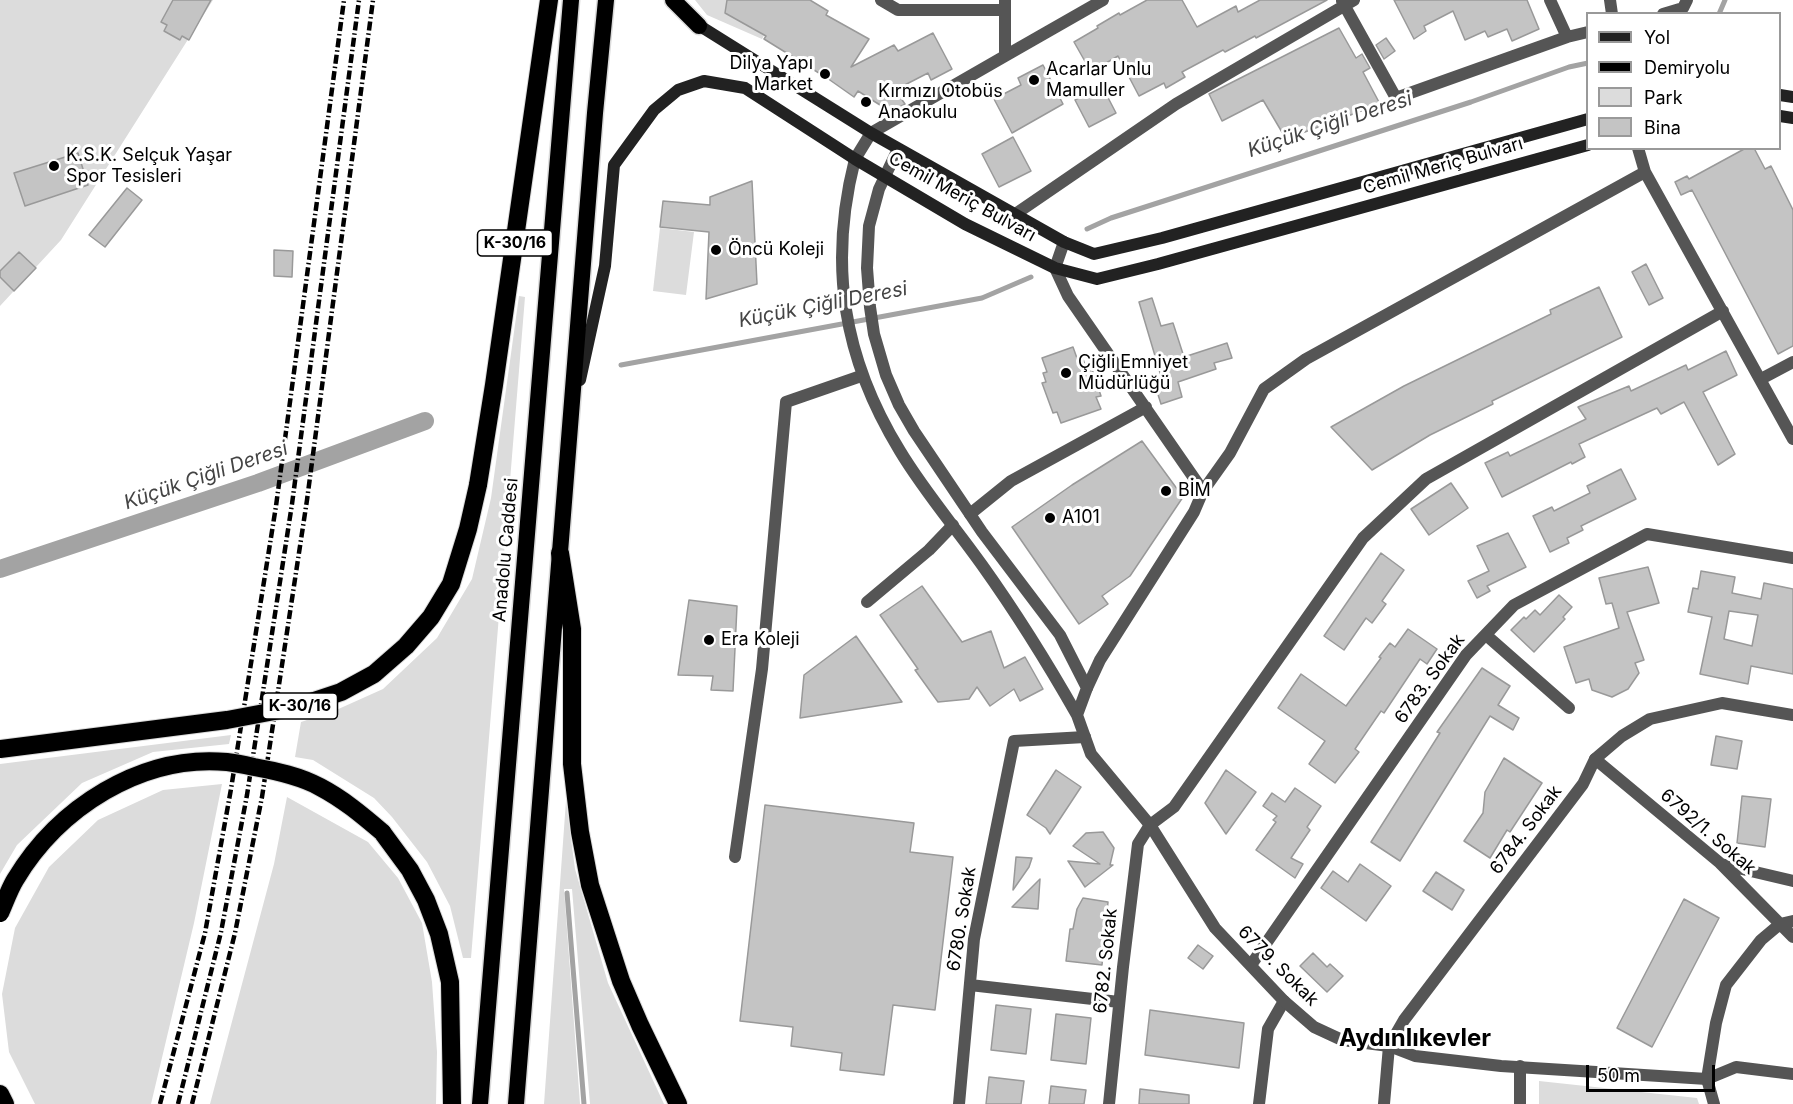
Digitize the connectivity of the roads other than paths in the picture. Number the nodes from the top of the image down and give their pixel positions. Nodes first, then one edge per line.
1 (549, 0) edge
2 (571, 0) edge
3 (606, 0) edge
4 (664, 0) edge
5 (673, 0) edge
6 (881, 0) edge
7 (1102, 0) edge
8 (1550, 0) edge
9 (1687, 0) edge
10 (1347, 2) edge
11 (899, 5) edge
12 (1005, 5) edge
13 (1670, 12) edge
14 (699, 26) junction
15 (1586, 32) edge
16 (1567, 37) junction
17 (1005, 56) junction
18 (1586, 119) edge
19 (871, 133) junction
20 (1586, 145) edge
21 (898, 149) junction
22 (1639, 150) edge
23 (855, 159) junction
24 (1645, 172) junction
25 (885, 176) junction
26 (1014, 215) junction
27 (1064, 242) junction
28 (1055, 268) junction
29 (1723, 311) junction
30 (1793, 362) edge
31 (861, 376) junction
32 (1761, 379) junction
33 (1146, 407) junction
34 (572, 417) junction
35 (1793, 440) edge
36 (1203, 491) junction
37 (970, 514) junction
38 (953, 525) junction
39 (560, 553) junction
40 (1793, 558) edge
41 (867, 602) dead end
42 (1486, 634) junction
43 (1087, 688) junction
44 (1569, 708) dead end
45 (1077, 715) junction
46 (1793, 715) edge
47 (1085, 737) junction
48 (0, 749) edge
49 (1595, 759) junction
50 (1150, 825) junction
51 (735, 857) dead end
52 (1720, 863) junction
53 (1793, 881) edge
54 (0, 913) edge
55 (1787, 923) edge
56 (1793, 937) edge
57 (1251, 965) junction
58 (970, 984) junction
59 (1284, 1001) junction
60 (1119, 1002) junction
61 (1389, 1046) junction
62 (1520, 1066) junction
63 (1793, 1074) edge
64 (1707, 1079) junction
65 (0, 1094) edge
66 (5, 1104) edge
67 (452, 1104) edge
68 (480, 1104) edge
69 (516, 1104) edge
70 (678, 1104) edge
71 (959, 1104) edge
72 (1109, 1104) edge
73 (1259, 1104) edge
74 (1384, 1104) edge
75 (1520, 1104) edge
76 (1714, 1104) edge

1 - 48 highway, K-30/16, bridge
2 - 68 highway, Anadolu Caddesi
3 - 34 highway
4 - 14 main road, Cemil Meriç Bulvarı
5 - 14 highway
6 - 11 street
7 - 17 street
8 - 16 street
9 - 13 street
10 - 16 street
10 - 26 street
11 - 12 street
12 - 17 street
14 - 19 main road, Cemil Meriç Bulvarı
15 - 16 street
17 - 19 street
18 - 27 main road, Cemil Meriç Bulvarı
19 - 21 main road, Cemil Meriç Bulvarı
19 - 23 street, 6779. Sokak
20 - 28 main road, Cemil Meriç Bulvarı
21 - 25 street
21 - 26 main road, Cemil Meriç Bulvarı
22 - 24 street
23 - 25 main road, Cemil Meriç Bulvarı
23 - 31 street, 6779. Sokak
23 - 34 main road, Cemil Meriç Bulvarı
24 - 29 street
24 - 36 street
25 - 28 main road, Cemil Meriç Bulvarı
25 - 37 street
26 - 27 main road, Cemil Meriç Bulvarı
27 - 28 street
28 - 33 street
29 - 32 street
29 - 50 street
30 - 32 street
31 - 38 street, 6779. Sokak
31 - 51 street
32 - 35 street
33 - 36 street
33 - 37 street
34 - 39 highway
36 - 43 street
37 - 43 street
38 - 41 street
38 - 45 street, 6779. Sokak
39 - 69 highway
39 - 70 highway
40 - 42 street, 6783. Sokak
42 - 44 street
42 - 57 street, 6783. Sokak
43 - 45 street
45 - 47 street, 6779. Sokak
46 - 49 street, 6784. Sokak
47 - 50 street, 6779. Sokak
47 - 58 street, 6780. Sokak
49 - 52 street, 6792/1. Sokak
49 - 61 street, 6784. Sokak
50 - 57 street, 6779. Sokak
50 - 60 street, 6782. Sokak
52 - 53 street
52 - 55 street, 6792/1. Sokak
54 - 67 highway, bridge
55 - 56 street, 6792/1. Sokak
55 - 64 street
57 - 59 street, 6779. Sokak
58 - 60 street
58 - 71 street, 6780. Sokak
59 - 61 street, 6779. Sokak
59 - 73 street
60 - 72 street, 6782. Sokak
61 - 62 street, 6779. Sokak
61 - 74 street, 6784. Sokak
62 - 64 street, 6779. Sokak
62 - 75 street
63 - 64 street, 6779. Sokak
64 - 76 street
65 - 66 highway

